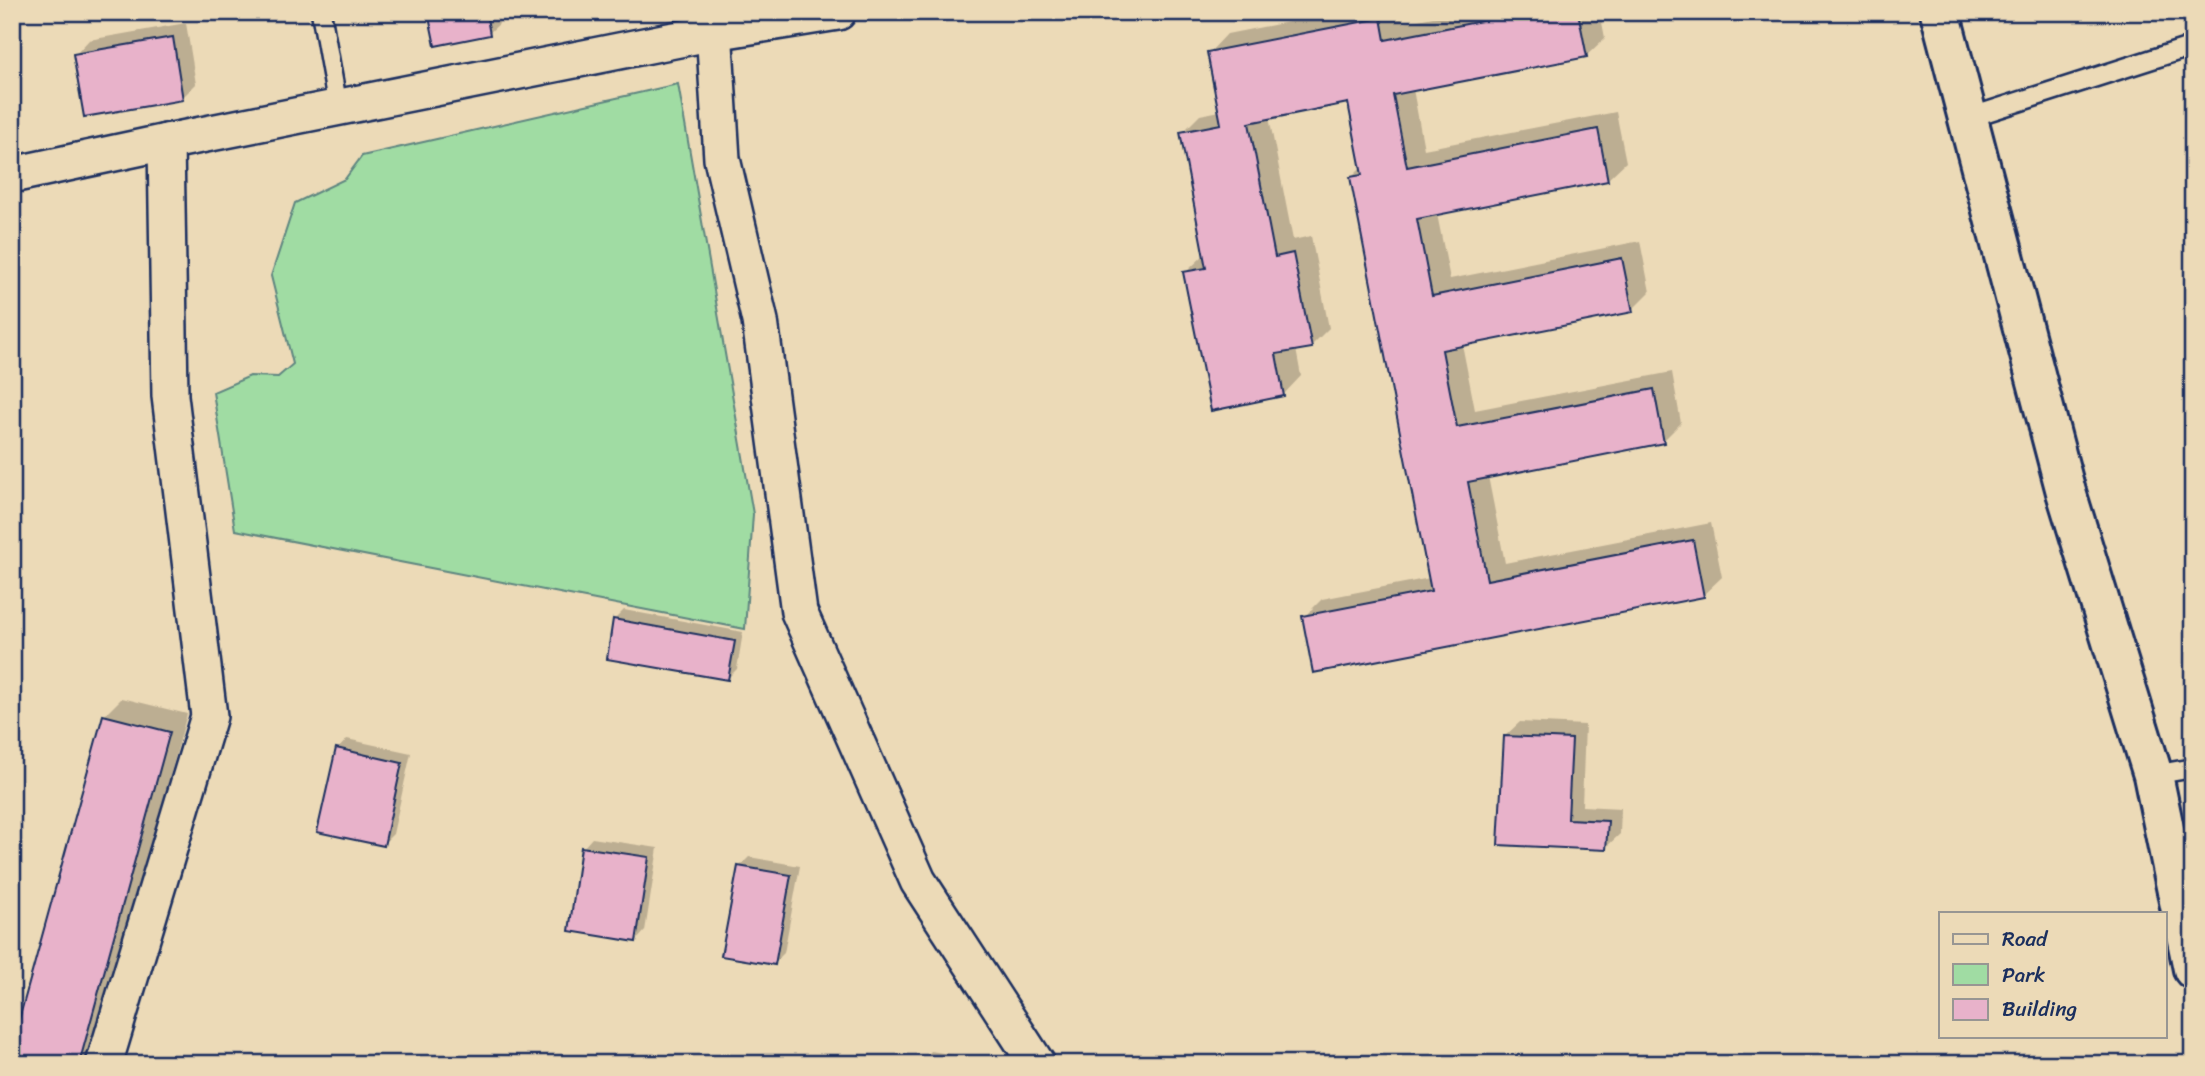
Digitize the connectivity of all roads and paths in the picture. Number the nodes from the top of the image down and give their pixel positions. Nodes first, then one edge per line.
1 (321, 12) edge
2 (838, 12) edge
3 (1940, 12) edge
4 (713, 22) edge
5 (2193, 46) edge
6 (338, 107) junction
7 (1968, 118) junction
8 (166, 142) junction
9 (12, 176) edge
10 (2193, 768) edge
11 (2153, 775) junction
12 (2193, 969) edge
13 (104, 1064) edge
14 (1037, 1064) edge

1 - 6 lane
2 - 4 street
3 - 7 street
4 - 6 street
4 - 14 street
5 - 7 lane
6 - 8 street
7 - 11 street
8 - 9 street
8 - 13 street
10 - 11 lane
11 - 12 street

